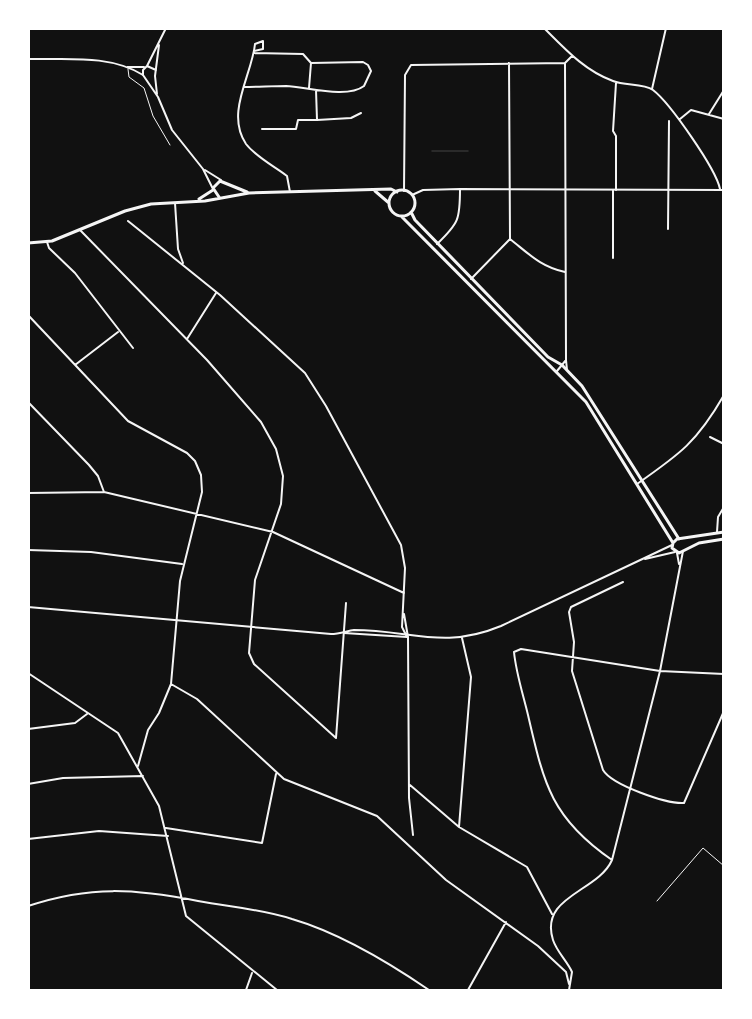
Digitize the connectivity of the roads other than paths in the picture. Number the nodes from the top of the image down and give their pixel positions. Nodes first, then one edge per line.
1 (166, 28) edge
2 (544, 28) edge
3 (666, 28) edge
4 (159, 45) junction
5 (572, 56) junction
6 (28, 59) edge
7 (311, 63) junction
8 (509, 63) junction
9 (565, 63) junction
10 (146, 66) junction
11 (128, 67) junction
12 (156, 69) junction
13 (142, 75) junction
14 (155, 76) junction
15 (147, 79) junction
16 (616, 82) junction
17 (244, 87) junction
18 (309, 88) junction
19 (652, 89) junction
20 (316, 90) junction
21 (723, 90) edge
22 (158, 97) junction
23 (361, 114) dead end
24 (709, 114) junction
25 (679, 119) junction
26 (723, 119) edge
27 (317, 120) junction
28 (669, 121) dead end
29 (262, 129) dead end
30 (170, 145) dead end
31 (203, 169) junction
32 (222, 181) junction
33 (228, 184) junction
34 (213, 189) junction
35 (460, 189) junction
36 (510, 189) junction
37 (668, 189) junction
38 (722, 189) edge
39 (374, 190) junction
40 (564, 190) junction
41 (614, 190) junction
42 (404, 191) junction
43 (290, 192) junction
44 (397, 192) junction
45 (249, 193) junction
46 (226, 195) junction
47 (412, 195) junction
48 (219, 197) junction
49 (197, 200) junction
50 (175, 202) junction
51 (389, 203) junction
52 (411, 212) junction
53 (401, 216) junction
54 (128, 221) dead end
55 (80, 230) junction
56 (668, 230) dead end
57 (510, 239) junction
58 (47, 242) junction
59 (30, 244) edge
60 (437, 244) junction
61 (28, 249) edge
62 (613, 258) dead end
63 (184, 265) junction
64 (566, 272) junction
65 (471, 279) junction
66 (217, 292) junction
67 (28, 315) edge
68 (119, 331) junction
69 (187, 339) junction
70 (133, 348) dead end
71 (566, 360) junction
72 (75, 364) junction
73 (562, 365) junction
74 (567, 370) junction
75 (556, 372) junction
76 (723, 394) edge
77 (28, 402) edge
78 (711, 437) dead end
79 (723, 444) edge
80 (642, 481) junction
81 (637, 484) junction
82 (104, 492) junction
83 (28, 493) edge
84 (723, 507) edge
85 (196, 514) junction
86 (273, 532) junction
87 (723, 532) edge
88 (717, 533) junction
89 (723, 539) edge
90 (680, 540) junction
91 (672, 544) junction
92 (28, 550) edge
93 (684, 550) junction
94 (676, 552) junction
95 (645, 559) junction
96 (182, 564) junction
97 (679, 564) junction
98 (623, 582) dead end
99 (404, 593) junction
100 (346, 603) dead end
101 (28, 607) edge
102 (176, 621) junction
103 (252, 627) junction
104 (344, 633) junction
105 (408, 637) junction
106 (462, 638) junction
107 (573, 657) junction
108 (660, 671) junction
109 (28, 673) edge
110 (723, 674) edge
111 (171, 684) junction
112 (723, 711) edge
113 (87, 714) junction
114 (28, 729) edge
115 (138, 766) junction
116 (276, 773) junction
117 (143, 776) junction
118 (28, 784) edge
119 (409, 785) junction
120 (631, 788) junction
121 (459, 827) junction
122 (166, 828) junction
123 (413, 835) dead end
124 (168, 836) junction
125 (28, 839) edge
126 (612, 860) junction
127 (723, 866) edge
128 (181, 898) junction
129 (657, 901) dead end
130 (28, 906) edge
131 (552, 914) junction
132 (506, 922) junction
133 (253, 972) junction
134 (569, 984) junction
135 (246, 990) edge
136 (277, 990) edge
137 (429, 990) edge
138 (468, 990) edge
139 (569, 990) edge

1 - 4 street
2 - 5 street
3 - 19 street
4 - 10 street
4 - 12 street
5 - 9 street
5 - 16 street
6 - 11 street
7 - 17 street
7 - 18 street
7 - 20 street
8 - 9 street
8 - 36 street
8 - 42 street
9 - 40 street
10 - 11 street
10 - 12 street
10 - 13 street
11 - 13 street
11 - 30 lane
12 - 14 street
13 - 15 street
14 - 15 street
14 - 22 street
15 - 22 street
16 - 19 street
16 - 41 street
17 - 18 street
17 - 43 street
18 - 20 street
19 - 25 street
20 - 27 street
21 - 24 street
22 - 31 street
23 - 27 street
24 - 25 street
24 - 26 street
25 - 38 street
27 - 29 street
28 - 37 street
31 - 32 street
31 - 34 street
32 - 33 main road
32 - 34 main road
33 - 45 main road
33 - 46 main road
34 - 48 main road
34 - 49 main road
35 - 36 street
35 - 47 street
35 - 60 street
36 - 40 street
36 - 57 street
37 - 38 street
37 - 41 street
37 - 56 street
39 - 43 main road
39 - 44 main road
39 - 51 main road
40 - 41 street
40 - 64 street
41 - 62 street
42 - 44 main road
42 - 47 main road
43 - 45 main road
44 - 51 main road
45 - 46 main road
46 - 48 main road
47 - 52 main road
48 - 49 main road
49 - 50 main road
50 - 55 main road
50 - 63 street
51 - 53 main road
52 - 53 main road
52 - 60 main road
53 - 75 main road
54 - 63 street
55 - 58 main road
55 - 69 street
57 - 64 street
57 - 65 street
58 - 59 main road
58 - 68 street
59 - 61 street
60 - 65 main road
63 - 66 street
64 - 71 street
65 - 73 main road
66 - 69 street
66 - 99 street
67 - 72 street
68 - 70 street
68 - 72 street
69 - 86 street
71 - 73 street
71 - 74 street
72 - 85 street
73 - 74 main road
73 - 75 street
74 - 80 main road
75 - 81 main road
76 - 80 street
77 - 82 street
78 - 79 street
80 - 81 street
80 - 90 main road
81 - 91 main road
82 - 83 street
82 - 85 street
84 - 88 street
85 - 86 street
85 - 96 street
86 - 99 street
86 - 103 street
87 - 88 main road
88 - 90 main road
89 - 93 main road
90 - 91 main road
90 - 93 main road
91 - 94 main road
91 - 95 street
92 - 96 street
93 - 94 main road
93 - 97 street
94 - 95 street
94 - 97 street
95 - 106 street
96 - 102 street
97 - 108 street
98 - 107 street
99 - 105 street
100 - 104 street
101 - 102 street
102 - 103 street
102 - 111 street
103 - 104 street
103 - 104 street
104 - 105 street
105 - 106 street
105 - 119 street
106 - 121 street
107 - 108 street
107 - 120 street
107 - 126 street
108 - 110 street
108 - 120 street
109 - 113 street
111 - 115 street
111 - 116 street
112 - 120 street
113 - 114 street
113 - 115 street
115 - 117 street
116 - 122 street
116 - 132 street
117 - 118 street
117 - 122 street
119 - 121 street
119 - 123 street
120 - 126 street
121 - 131 street
122 - 124 street
124 - 125 street
124 - 128 street
126 - 131 street
127 - 129 lane
128 - 130 street
128 - 133 street
128 - 137 street
131 - 134 street
132 - 134 street
132 - 138 street
133 - 135 street
133 - 136 street
134 - 139 street

